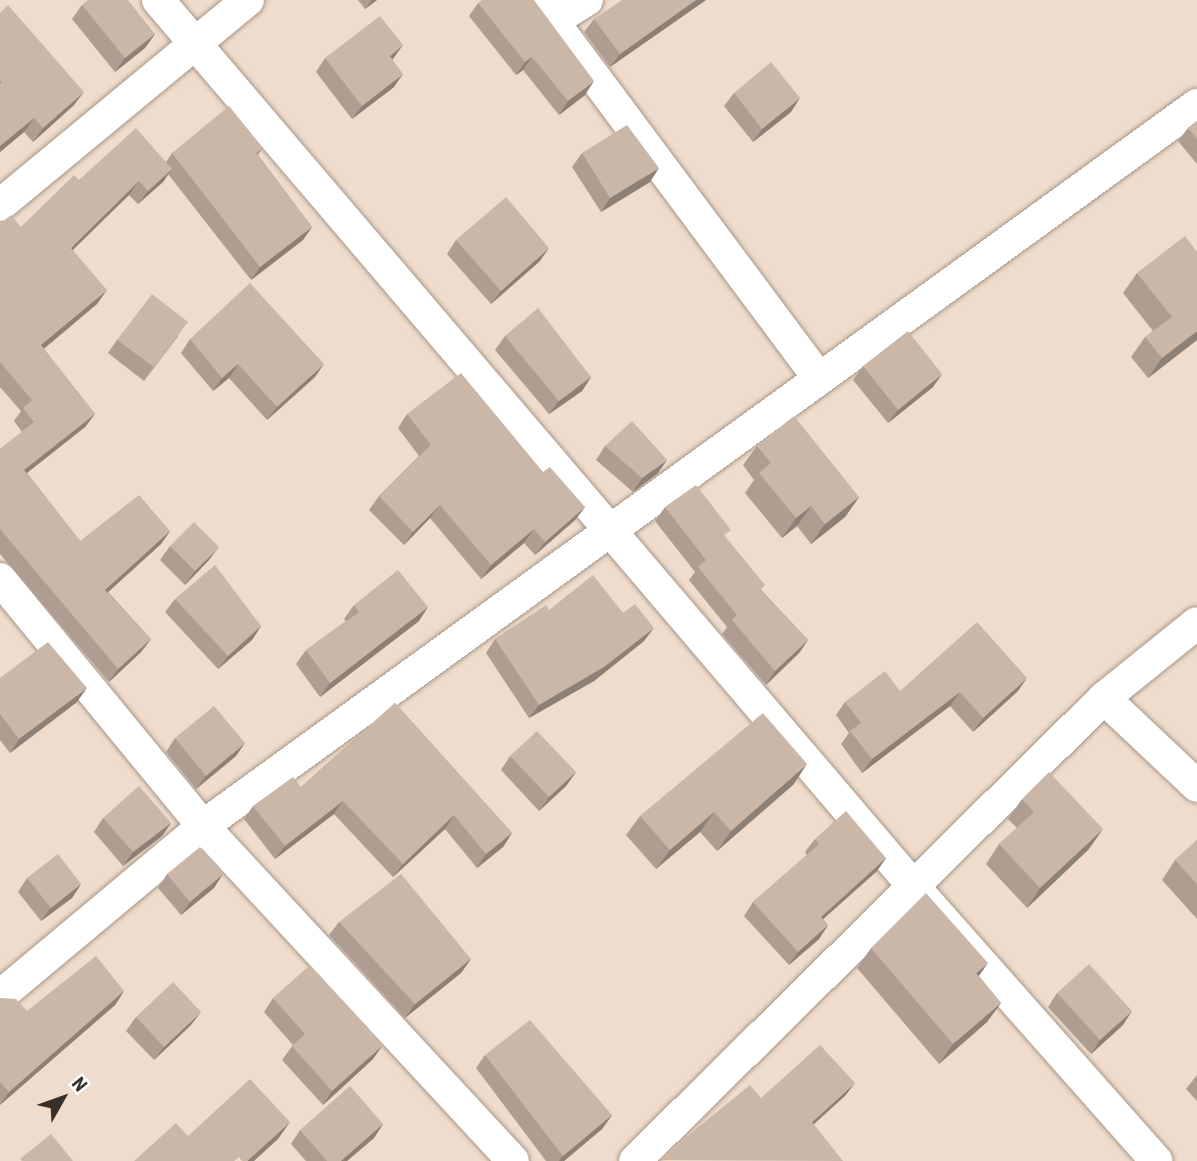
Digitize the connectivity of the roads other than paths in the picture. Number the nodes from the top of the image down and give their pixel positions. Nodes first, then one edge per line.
1 (158, 0) edge
2 (248, 0) edge
3 (587, 0) edge
4 (545, 10) edge
5 (193, 44) junction
6 (1197, 105) edge
7 (0, 205) edge
8 (817, 375) junction
9 (608, 526) junction
10 (1, 582) edge
11 (1197, 623) edge
12 (1104, 698) junction
13 (1197, 786) edge
14 (203, 826) junction
15 (914, 887) junction
16 (0, 996) edge
17 (513, 1161) edge
18 (635, 1161) edge
19 (1156, 1161) edge

1 - 5 street
2 - 5 street
3 - 4 street
4 - 8 street
5 - 7 street
5 - 9 street
6 - 8 street
8 - 9 street
9 - 14 street
9 - 15 street
10 - 14 street
11 - 12 street
12 - 13 street
12 - 15 street
14 - 16 street
14 - 17 street
15 - 18 street
15 - 19 street

